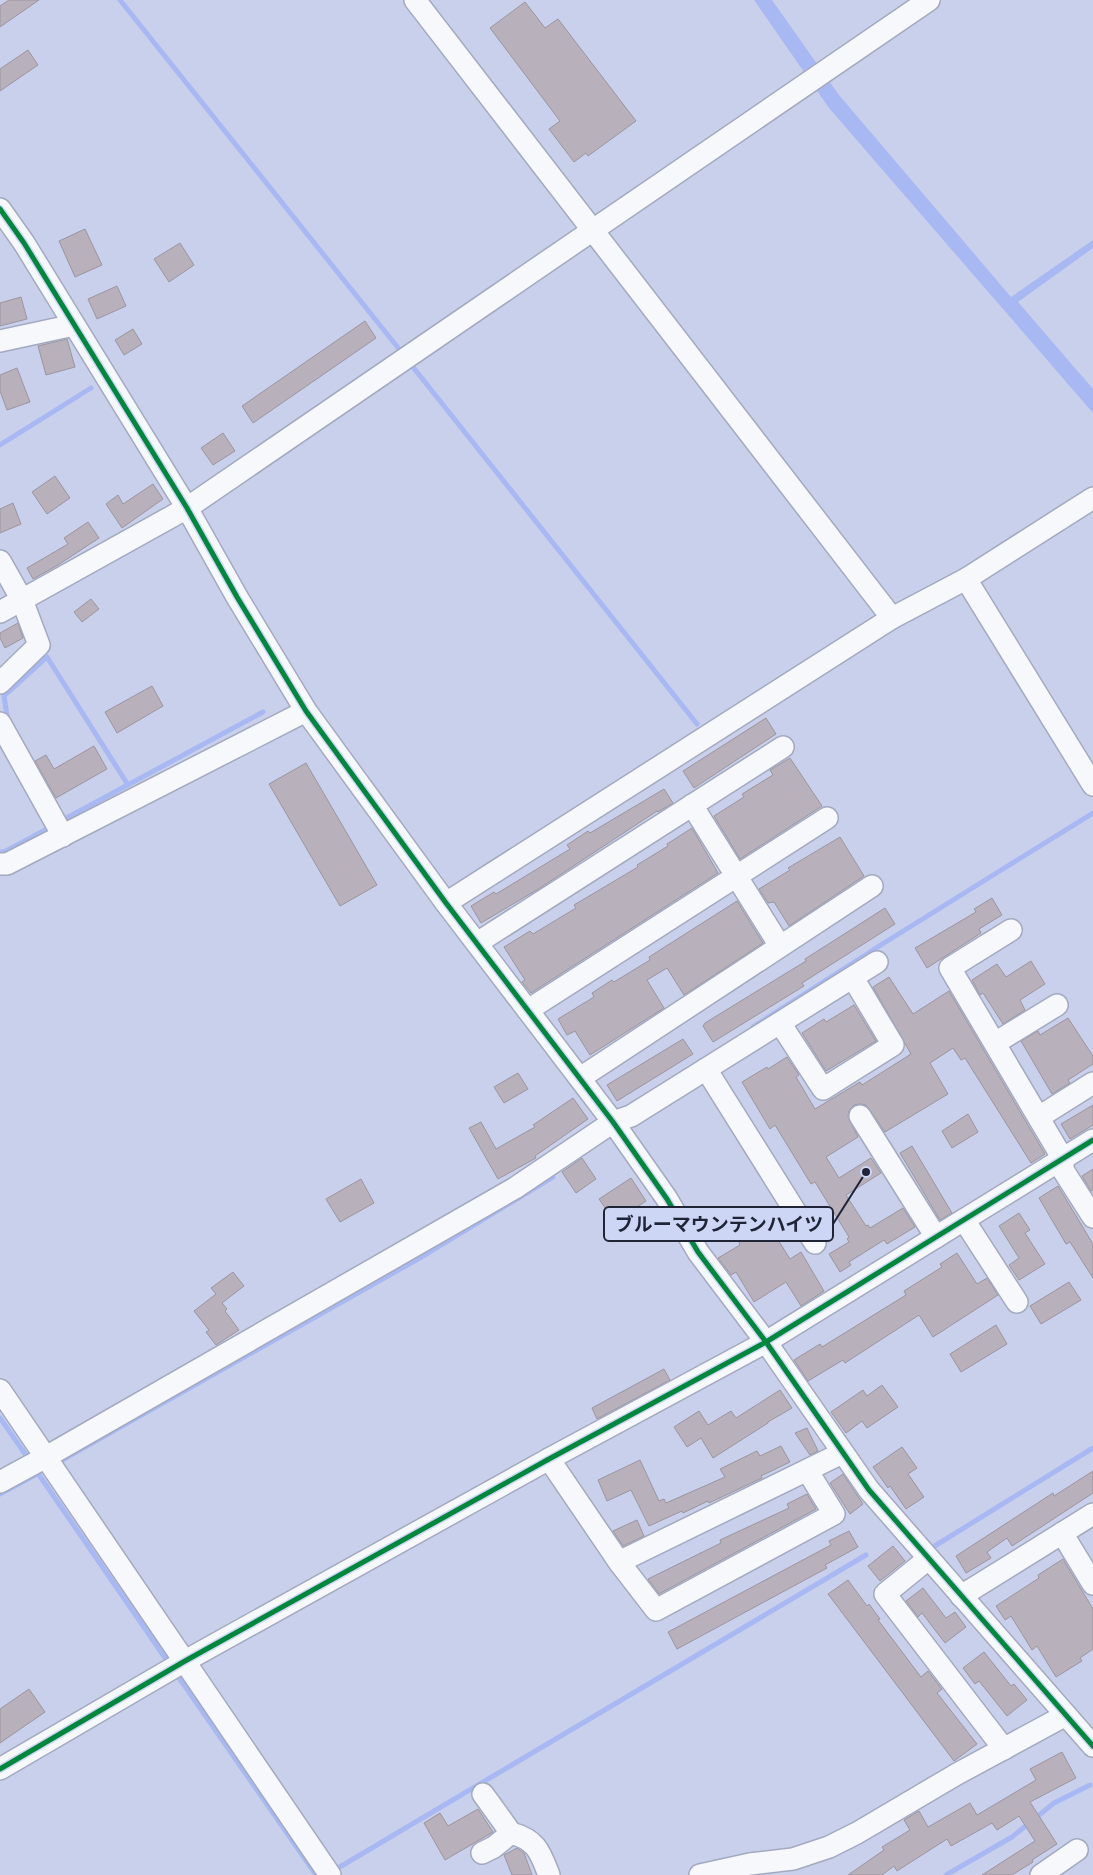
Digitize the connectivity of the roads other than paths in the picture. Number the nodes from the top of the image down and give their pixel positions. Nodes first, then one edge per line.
1 (415, 0) edge
2 (928, 0) edge
3 (0, 209) edge
4 (593, 230) junction
5 (74, 325) junction
6 (0, 341) edge
7 (1093, 498) edge
8 (187, 508) junction
9 (0, 561) edge
10 (966, 579) junction
11 (22, 600) junction
12 (0, 612) edge
13 (892, 618) junction
14 (0, 684) edge
15 (306, 710) junction
16 (0, 723) edge
17 (783, 746) dead end
18 (1093, 785) edge
19 (692, 805) junction
20 (827, 818) dead end
21 (58, 827) junction
22 (0, 864) edge
23 (736, 876) junction
24 (872, 886) dead end
25 (446, 903) junction
26 (1011, 930) dead end
27 (477, 943) junction
28 (780, 946) junction
29 (877, 962) dead end
30 (853, 978) junction
31 (1056, 1005) dead end
32 (528, 1010) junction
33 (780, 1022) junction
34 (994, 1043) junction
35 (706, 1069) junction
36 (580, 1078) junction
37 (1093, 1084) edge
38 (860, 1116) dead end
39 (1038, 1117) junction
40 (613, 1122) junction
41 (1093, 1140) edge
42 (1063, 1159) junction
43 (1093, 1217) edge
44 (964, 1220) junction
45 (936, 1237) junction
46 (815, 1243) dead end
47 (1017, 1302) dead end
48 (766, 1342) junction
49 (0, 1390) edge
50 (842, 1452) junction
51 (549, 1459) junction
52 (52, 1465) junction
53 (807, 1470) junction
54 (0, 1482) edge
55 (1093, 1514) edge
56 (1062, 1533) junction
57 (928, 1559) junction
58 (619, 1562) junction
59 (1093, 1584) edge
60 (961, 1596) junction
61 (185, 1661) junction
62 (1066, 1715) junction
63 (1093, 1746) edge
64 (1004, 1749) junction
65 (0, 1768) edge
66 (483, 1794) dead end
67 (511, 1834) junction
68 (1077, 1850) dead end
69 (482, 1853) dead end
70 (328, 1871) edge
71 (549, 1875) edge
72 (700, 1875) edge
73 (1041, 1875) edge

1 - 4 street
2 - 4 street
3 - 5 street
4 - 8 street
4 - 13 street
5 - 6 street
5 - 8 street
7 - 10 street
8 - 11 street
8 - 15 street
9 - 11 street
10 - 13 street
10 - 18 street
11 - 12 street
11 - 14 street
13 - 25 street
15 - 21 street
15 - 25 street
16 - 21 street
17 - 19 street
19 - 23 street
19 - 27 street
20 - 23 street
21 - 22 street
23 - 28 street
23 - 32 street
24 - 28 street
25 - 27 street
26 - 34 street
27 - 32 street
28 - 36 street
29 - 30 street
30 - 33 street
30 - 33 street
31 - 34 street
32 - 36 street
33 - 35 street
34 - 39 street
35 - 40 street
35 - 46 street
36 - 40 street
37 - 39 street
38 - 45 street
39 - 42 street
40 - 48 street
40 - 52 street
41 - 42 street
42 - 43 street
42 - 44 street
44 - 45 street
44 - 47 street
45 - 48 street
48 - 50 street
48 - 51 street
49 - 52 street
50 - 53 street
50 - 57 street
51 - 58 street
51 - 61 street
52 - 54 street
52 - 61 street
53 - 58 street
53 - 58 street
55 - 56 street
56 - 59 street
56 - 60 street
57 - 60 street
57 - 64 street
60 - 62 street
61 - 65 street
61 - 70 street
62 - 63 street
62 - 64 street
64 - 72 street
66 - 67 street
67 - 69 street
67 - 71 street
68 - 73 street

